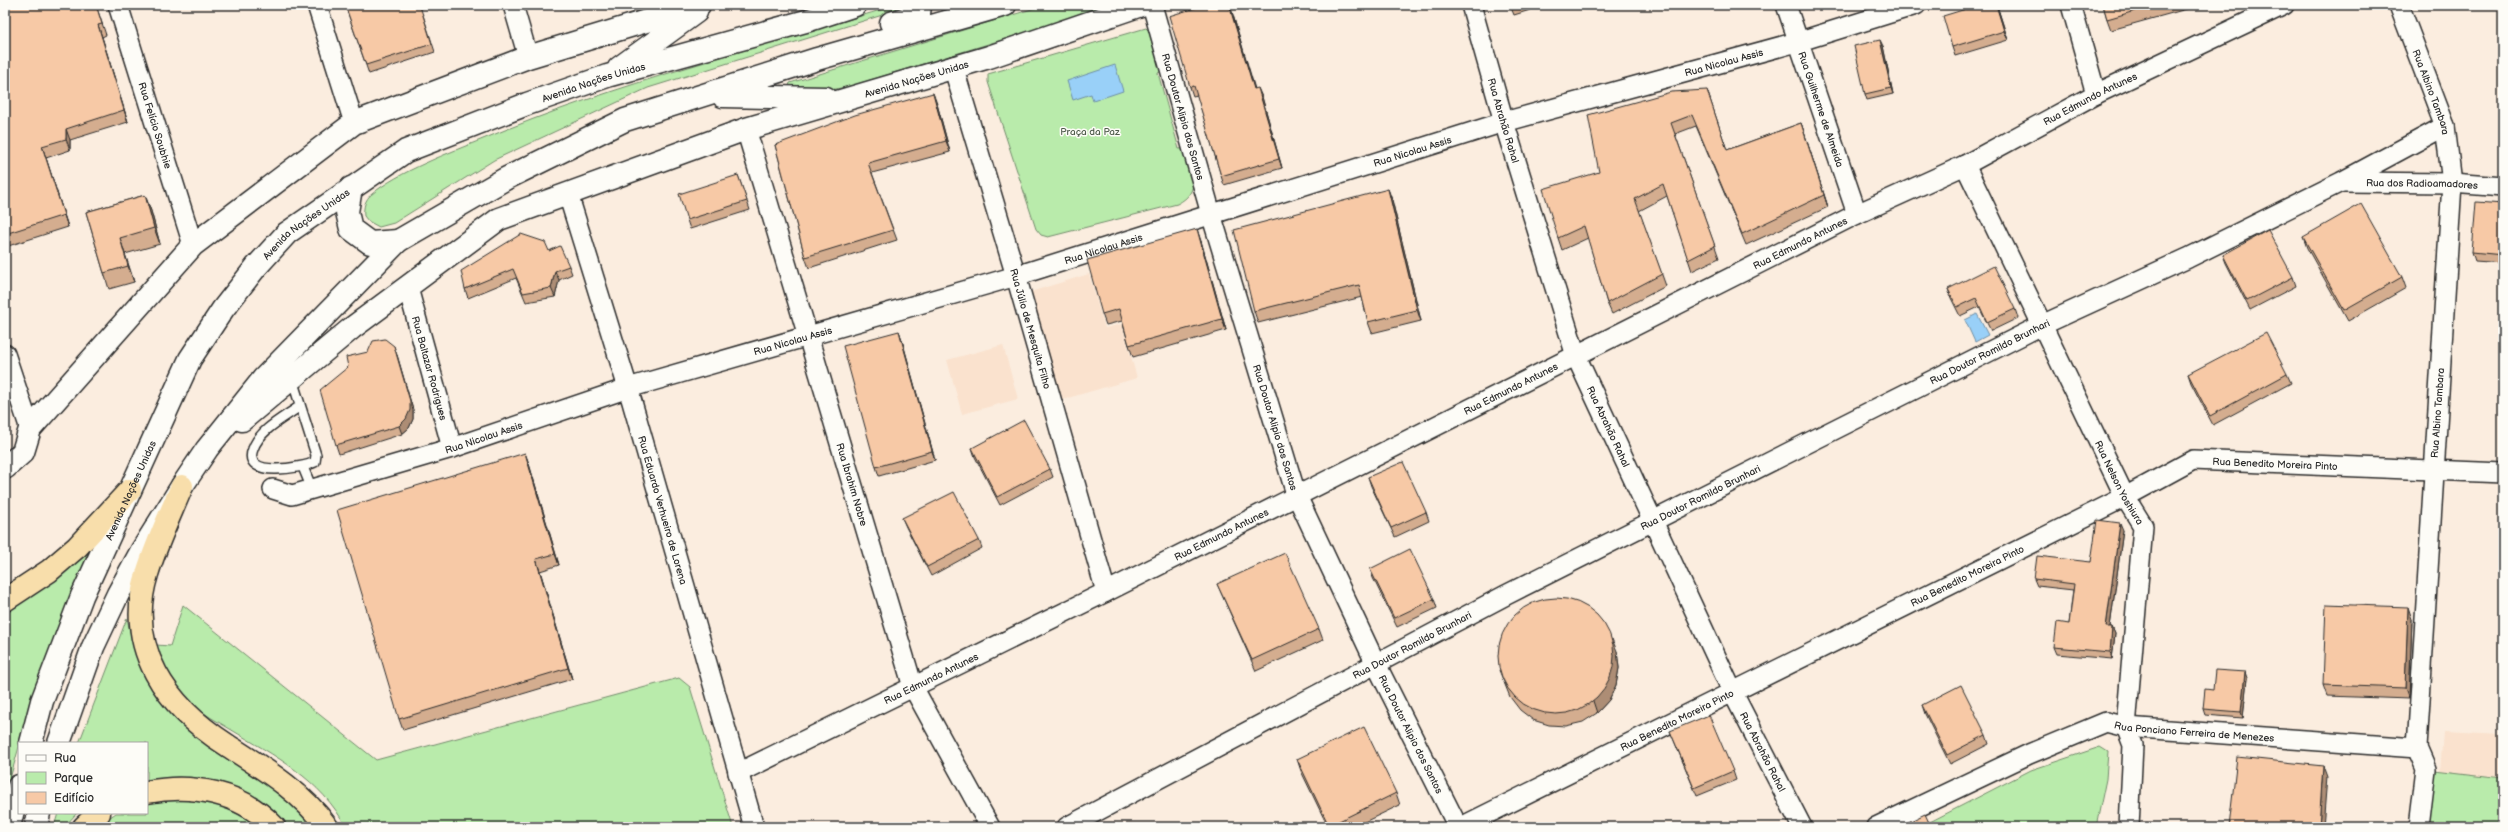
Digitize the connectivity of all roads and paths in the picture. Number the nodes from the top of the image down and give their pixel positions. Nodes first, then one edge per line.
1 (118, 5) edge
2 (316, 5) edge
3 (514, 5) edge
4 (699, 5) edge
5 (705, 5) edge
6 (855, 5) edge
7 (920, 5) edge
8 (1006, 5) edge
9 (1141, 5) edge
10 (1152, 5) edge
11 (1471, 5) edge
12 (1786, 5) edge
13 (1916, 5) edge
14 (2071, 5) edge
15 (2284, 5) edge
16 (2400, 5) edge
17 (1797, 42) junction
18 (528, 57) junction
19 (817, 59) junction
20 (952, 66) junction
21 (607, 76) junction
22 (2096, 94) junction
23 (708, 95) junction
24 (846, 99) junction
25 (1504, 122) junction
26 (354, 123) junction
27 (2445, 126) junction
28 (746, 129) junction
29 (1965, 165) junction
30 (2341, 182) junction
31 (2452, 183) junction
32 (2503, 187) edge
33 (351, 188) junction
34 (568, 194) junction
35 (1211, 214) junction
36 (1857, 214) junction
37 (398, 242) junction
38 (193, 245) junction
39 (1016, 276) junction
40 (408, 288) junction
41 (2042, 325) junction
42 (808, 338) junction
43 (5, 354) edge
44 (1576, 356) junction
45 (292, 379) junction
46 (628, 388) junction
47 (300, 406) junction
48 (30, 429) junction
49 (452, 448) junction
50 (207, 449) junction
51 (303, 467) junction
52 (5, 468) edge
53 (2433, 469) junction
54 (2503, 473) edge
55 (182, 486) junction
56 (274, 489) dead end
57 (312, 489) junction
58 (130, 490) junction
59 (1296, 494) junction
60 (2125, 497) junction
61 (1652, 522) junction
62 (1106, 592) junction
63 (5, 600) edge
64 (1375, 662) junction
65 (913, 687) junction
66 (1732, 693) junction
67 (2126, 727) junction
68 (30, 742) edge
69 (59, 742) edge
70 (2417, 748) junction
71 (738, 773) junction
72 (18, 790) edge
73 (148, 792) edge
74 (39, 814) edge
75 (98, 814) edge
76 (9, 827) edge
77 (36, 827) edge
78 (84, 827) edge
79 (274, 827) edge
80 (327, 827) edge
81 (754, 827) edge
82 (990, 827) edge
83 (1067, 827) edge
84 (1458, 827) edge
85 (1461, 827) edge
86 (1802, 827) edge
87 (1876, 827) edge
88 (2129, 827) edge
89 (2419, 827) edge

1 - 38 street, Rua Felício Soubhie
2 - 26 street
3 - 18 street
4 - 18 main road
5 - 21 main road
6 - 21 main road, Avenida Nações Unidas
7 - 19 main road
8 - 19 main road, Avenida Nações Unidas
9 - 20 main road, Avenida Nações Unidas
10 - 35 street, Rua Doutor Alipio dos Santos
11 - 25 street, Rua Abrahão Rahal
12 - 17 street, Rua Guilherme de Almeida
13 - 17 street, Rua Nicolau Assis
14 - 22 street
15 - 22 street, Rua Edmundo Antunes
16 - 27 street, Rua Albino Tambara
17 - 25 street, Rua Nicolau Assis
17 - 36 street, Rua Guilherme de Almeida
18 - 26 main road
19 - 23 main road, Avenida Nações Unidas
20 - 24 main road, Avenida Nações Unidas
20 - 39 street, Rua Júlio de Mesquita Filho
21 - 33 main road, Avenida Nações Unidas
22 - 29 street, Rua Edmundo Antunes
23 - 24 main road
23 - 37 main road, Avenida Nações Unidas
24 - 28 main road, Avenida Nações Unidas
25 - 35 street, Rua Nicolau Assis
25 - 44 street, Rua Abrahão Rahal
26 - 38 main road
27 - 30 street, Rua Doutor Romildo Brunhari
27 - 31 street, Rua Albino Tambara
28 - 34 main road, Avenida Nações Unidas
28 - 42 street, Rua Ibrahim Nobre
29 - 36 street, Rua Edmundo Antunes
29 - 41 street, Rua Nelson Yoshiura
30 - 31 street, Rua dos Radioamadores
30 - 41 street, Rua Doutor Romildo Brunhari
31 - 32 street, Rua dos Radioamadores
31 - 53 street, Rua Albino Tambara
33 - 37 main road
33 - 58 main road, Avenida Nações Unidas
34 - 40 main road, Avenida Nações Unidas
34 - 46 street, Rua Eduardo Verhueiro de Lorena
35 - 39 street, Rua Nicolau Assis
35 - 59 street, Rua Doutor Alipio dos Santos
36 - 44 street, Rua Edmundo Antunes
37 - 50 main road, Avenida Nações Unidas
38 - 48 main road
39 - 42 street, Rua Nicolau Assis
39 - 62 street, Rua Júlio de Mesquita Filho
40 - 45 main road, Avenida Nações Unidas
40 - 49 street, Rua Baltazar Rodrigues
41 - 60 street, Rua Nelson Yoshiura
41 - 61 street, Rua Doutor Romildo Brunhari
42 - 46 street, Rua Nicolau Assis
42 - 65 street, Rua Ibrahim Nobre
43 - 48 street
44 - 59 street, Rua Edmundo Antunes
44 - 61 street, Rua Abrahão Rahal
45 - 47 lane
45 - 50 main road, Avenida Nações Unidas
46 - 49 street, Rua Nicolau Assis
46 - 71 street, Rua Eduardo Verhueiro de Lorena
47 - 51 lane
47 - 51 lane
48 - 52 main road
49 - 57 street, Rua Nicolau Assis
50 - 55 main road, Avenida Nações Unidas
51 - 57 lane
53 - 54 street, Rua Benedito Moreira Pinto
53 - 60 street, Rua Benedito Moreira Pinto
53 - 70 street, Rua Albino Tambara
55 - 69 main road, Avenida Nações Unidas
55 - 80 highway
56 - 57 street, Rua Nicolau Assis
58 - 63 highway
58 - 68 main road, Avenida Nações Unidas
59 - 62 street, Rua Edmundo Antunes
59 - 64 street, Rua Doutor Alipio dos Santos
60 - 66 street, Rua Benedito Moreira Pinto
60 - 67 street, Rua Nelson Yoshiura
61 - 64 street, Rua Doutor Romildo Brunhari
61 - 66 street, Rua Abrahão Rahal
62 - 65 street, Rua Edmundo Antunes
64 - 83 street, Rua Doutor Romildo Brunhari
64 - 84 street, Rua Doutor Alipio dos Santos
65 - 71 street, Rua Edmundo Antunes
65 - 82 street, Rua Ibrahim Nobre
66 - 85 street, Rua Benedito Moreira Pinto
66 - 86 street, Rua Abrahão Rahal
67 - 70 street, Rua Ponciano Ferreira de Menezes
67 - 87 street, Rua Ponciano Ferreira de Menezes
67 - 88 street, Rua Nelson Yoshiura
70 - 89 street, Rua Albino Tambara
71 - 81 street, Rua Eduardo Verhueiro de Lorena
72 - 76 main road
73 - 79 highway
74 - 77 main road
75 - 78 highway

